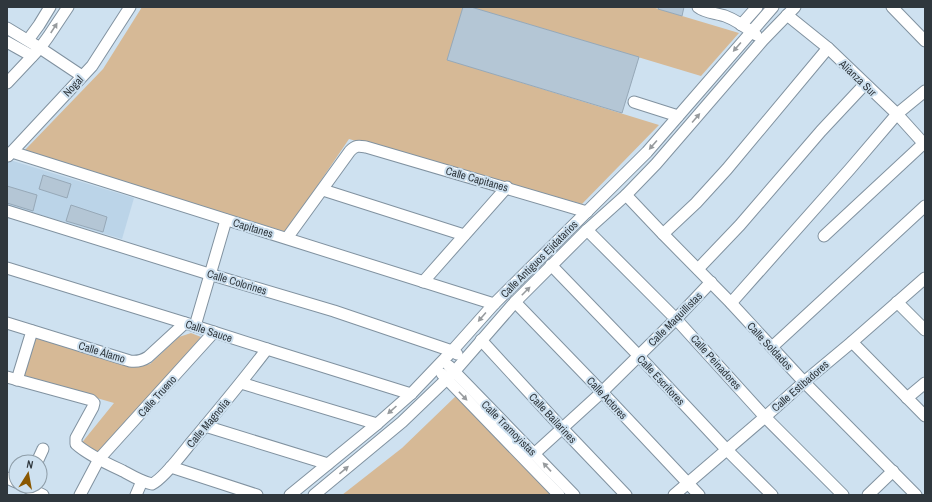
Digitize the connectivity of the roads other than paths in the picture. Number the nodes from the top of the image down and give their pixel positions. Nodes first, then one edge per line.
1 (50, 7) edge
2 (68, 7) edge
3 (130, 7) edge
4 (698, 7) edge
5 (733, 7) edge
6 (772, 7) edge
7 (892, 7) edge
8 (754, 10) edge
9 (791, 11) edge
10 (725, 16) junction
11 (761, 20) junction
12 (7, 28) edge
13 (746, 28) junction
14 (774, 29) junction
15 (28, 40) junction
16 (763, 40) junction
17 (925, 41) edge
18 (7, 42) edge
19 (40, 48) junction
20 (828, 48) junction
21 (32, 56) junction
22 (82, 76) junction
23 (7, 83) edge
24 (865, 84) junction
25 (925, 91) edge
26 (634, 102) dead end
27 (897, 114) junction
28 (678, 116) junction
29 (924, 144) edge
30 (9, 154) edge
31 (507, 188) junction
32 (323, 190) junction
33 (626, 195) junction
34 (925, 206) edge
35 (7, 211) edge
36 (587, 212) junction
37 (226, 220) junction
38 (587, 230) junction
39 (663, 234) junction
40 (464, 235) junction
41 (824, 236) dead end
42 (287, 238) junction
43 (551, 265) junction
44 (7, 268) edge
45 (698, 269) junction
46 (209, 274) junction
47 (925, 278) edge
48 (423, 282) junction
49 (711, 282) junction
50 (515, 302) junction
51 (897, 302) junction
52 (731, 303) junction
53 (494, 304) junction
54 (676, 319) junction
55 (7, 323) edge
56 (190, 324) junction
57 (925, 330) edge
58 (32, 331) junction
59 (214, 332) junction
60 (481, 340) junction
61 (852, 342) junction
62 (772, 347) junction
63 (267, 349) junction
64 (452, 351) junction
65 (638, 355) junction
66 (465, 359) junction
67 (440, 364) junction
68 (450, 376) junction
69 (12, 378) edge
70 (804, 382) junction
71 (925, 382) edge
72 (242, 383) junction
73 (602, 392) junction
74 (411, 394) junction
75 (907, 398) junction
76 (925, 416) edge
77 (765, 417) junction
78 (377, 424) junction
79 (205, 426) junction
80 (562, 428) junction
81 (43, 449) dead end
82 (726, 449) junction
83 (41, 454) edge
84 (534, 454) junction
85 (100, 459) junction
86 (328, 464) junction
87 (171, 467) junction
88 (892, 471) junction
89 (142, 481) junction
90 (687, 484) junction
91 (80, 495) edge
92 (136, 495) edge
93 (257, 495) edge
94 (290, 495) edge
95 (314, 495) edge
96 (559, 495) edge
97 (574, 495) edge
98 (626, 495) edge
99 (674, 495) edge
100 (698, 495) edge
101 (772, 495) edge
102 (843, 495) edge
103 (868, 495) edge
104 (916, 495) edge

1 - 15 street
19 -> 2 street
3 - 22 street, Nogal
4 - 10 street
5 - 10 street
6 - 11 street, Calle Antiguos Ejidatarios
7 - 17 street
8 - 11 street
8 - 13 street
9 - 14 street, Calle Antiguos Ejidatarios
9 - 20 street, Alianza Sur
10 - 13 street
11 - 13 street, Calle Antiguos Ejidatarios
11 - 14 street
12 - 15 street
13 - 16 street
13 -> 28 street, Calle Antiguos Ejidatarios
14 - 16 street, Calle Antiguos Ejidatarios
15 - 19 street
33 -> 16 street, Calle Antiguos Ejidatarios
18 - 21 street
19 - 21 street
19 - 22 street
20 - 24 street, Alianza Sur
20 - 39 street
21 - 23 street
22 - 30 street, Nogal
24 - 27 street, Alianza Sur
24 - 45 street
25 - 27 street
26 - 28 street
27 - 29 street, Alianza Sur
27 - 52 street
28 -> 36 street, Calle Antiguos Ejidatarios
29 - 41 street
30 - 37 street, Capitanes
31 - 32 street, Calle Capitanes
31 - 36 street, Calle Capitanes
31 - 40 street
32 - 40 street
32 - 42 street
33 - 38 street, Calle Antiguos Ejidatarios
33 - 39 street, Calle Soldados
34 - 62 street
35 - 46 street, Calle Colorines
36 - 53 street, Calle Antiguos Ejidatarios
37 - 42 street, Capitanes
37 - 46 street
38 - 43 street, Calle Antiguos Ejidatarios
38 - 54 street, Calle Peinadores
39 - 45 street, Calle Soldados
40 - 48 street
42 - 48 street, Capitanes
50 -> 43 street, Calle Antiguos Ejidatarios
43 - 65 street, Calle Escritores
44 - 56 street, Calle Sauce
45 - 49 street, Calle Soldados
46 - 56 street
46 - 64 street, Calle Colorines
47 - 51 street, Calle Estibadores
48 - 53 street, Capitanes
49 - 52 street, Calle Soldados
49 - 54 street, Calle Maquillistas
50 - 60 street, Calle Antiguos Ejidatarios
50 - 73 street, Calle Actores
51 - 57 street
51 - 61 street, Calle Estibadores
52 - 62 street, Calle Soldados
53 -> 64 street, Calle Antiguos Ejidatarios
54 - 65 street, Calle Maquillistas
54 - 77 street, Calle Peinadores
55 - 58 street, Calle Álamo
56 - 58 street, Calle Álamo
56 - 59 street, Calle Sauce
58 - 69 street
59 - 63 street, Calle Sauce
59 - 85 street, Calle Trueno
60 - 66 street, Calle Antiguos Ejidatarios
60 - 80 street, Calle Bailarines
61 - 70 street, Calle Estibadores
61 - 75 street
62 - 70 street, Calle Soldados
63 - 72 street, Calle Magnolia
63 - 74 street, Calle Sauce
64 - 66 street, Calle Colorines
64 - 67 street, Calle Antiguos Ejidatarios
65 - 73 street, Calle Maquillistas
65 - 82 street, Calle Escritores
66 - 68 street, Calle Antiguos Ejidatarios
67 - 68 street, Calle Tramoyistas
67 - 74 street, Calle Antiguos Ejidatarios
68 - 84 street, Calle Tramoyistas
95 -> 68 street, Calle Antiguos Ejidatarios
68 -> 96 street, Calle Tramoyistas
69 - 85 street
70 - 77 street, Calle Estibadores
70 - 88 street, Calle Soldados
71 - 75 street
72 - 78 street
72 - 79 street, Calle Magnolia
73 - 80 street, Calle Maquillistas
73 - 90 street, Calle Actores
74 -> 78 street, Calle Antiguos Ejidatarios
75 - 76 street
77 - 82 street, Calle Estibadores
77 - 102 street, Calle Peinadores
78 - 86 street, Calle Antiguos Ejidatarios
79 - 86 street
79 - 87 street, Calle Magnolia
80 - 84 street, Calle Maquillistas
80 - 98 street, Calle Bailarines
81 - 83 street
82 - 90 street, Calle Estibadores
82 - 101 street, Calle Escritores
97 -> 84 street, Calle Tramoyistas
85 - 89 street
85 - 91 street, Calle Trueno
86 - 94 street, Calle Antiguos Ejidatarios
87 - 89 street, Calle Magnolia
87 - 93 street
88 - 103 street
88 - 104 street, Calle Soldados
89 - 92 street
90 - 99 street, Calle Estibadores
90 - 100 street, Calle Actores

